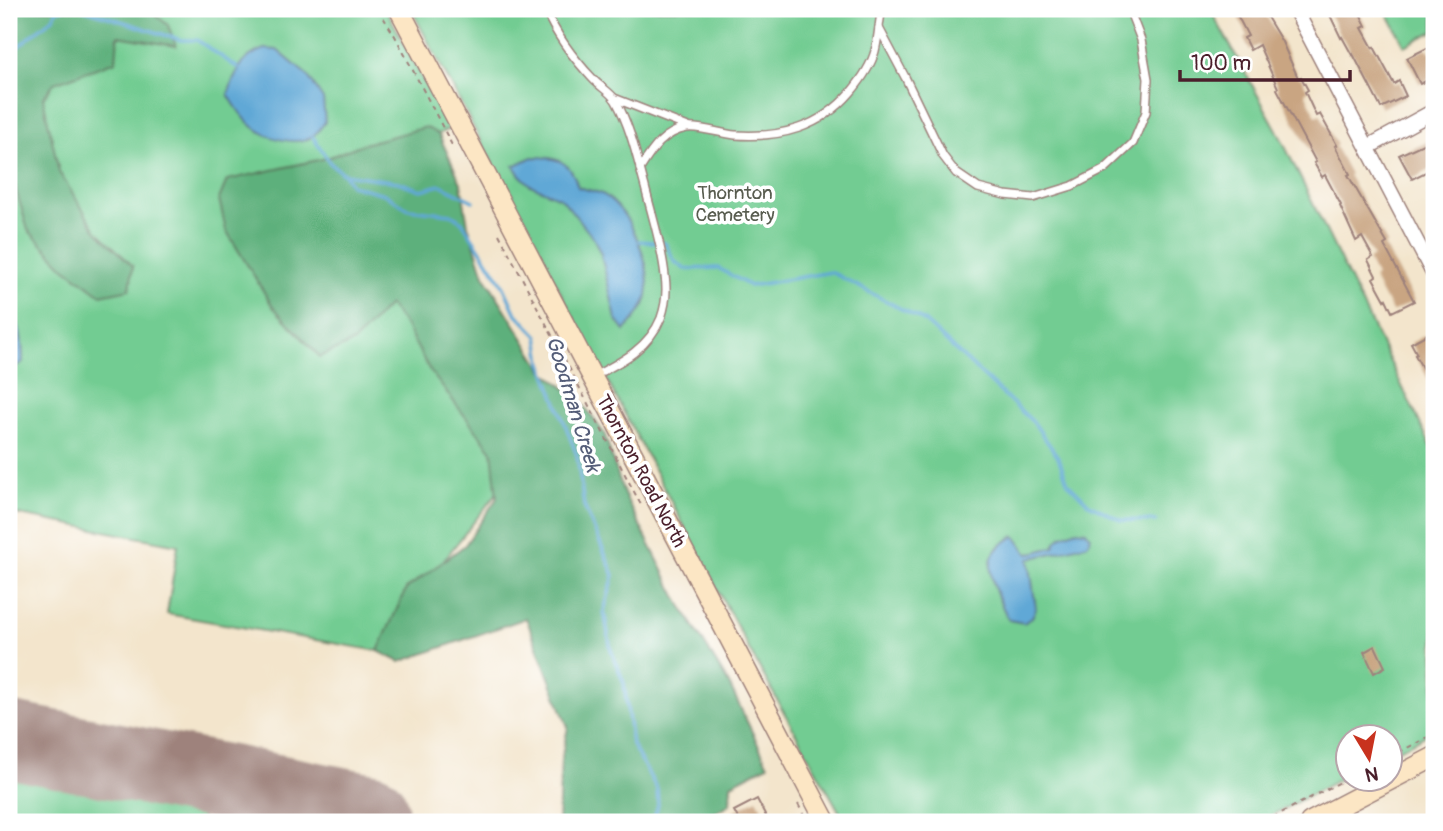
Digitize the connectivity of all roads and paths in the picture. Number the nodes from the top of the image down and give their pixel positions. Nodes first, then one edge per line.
1 (399, 9) edge
2 (545, 9) edge
3 (1129, 9) edge
4 (1295, 9) edge
5 (882, 10) edge
6 (879, 28) junction
7 (614, 98) junction
8 (1434, 111) edge
9 (688, 128) junction
10 (1368, 147) junction
11 (640, 169) junction
12 (1434, 275) edge
13 (592, 377) junction
14 (1434, 734) edge
15 (1404, 750) edge
16 (1434, 757) edge
17 (1334, 786) edge
18 (1434, 817) edge
19 (826, 822) edge
20 (1264, 822) edge
21 (1310, 822) edge
22 (1429, 822) edge

1 - 13 main road, Thornton Road North
2 - 7 lane
3 - 6 lane
4 - 10 street
5 - 6 lane
6 - 9 lane
7 - 9 lane
7 - 11 lane
8 - 10 street
9 - 11 lane
10 - 12 street
11 - 13 lane
13 - 19 main road, Thornton Road North
14 - 15 path
16 - 21 main road
17 - 20 path
18 - 22 lane

